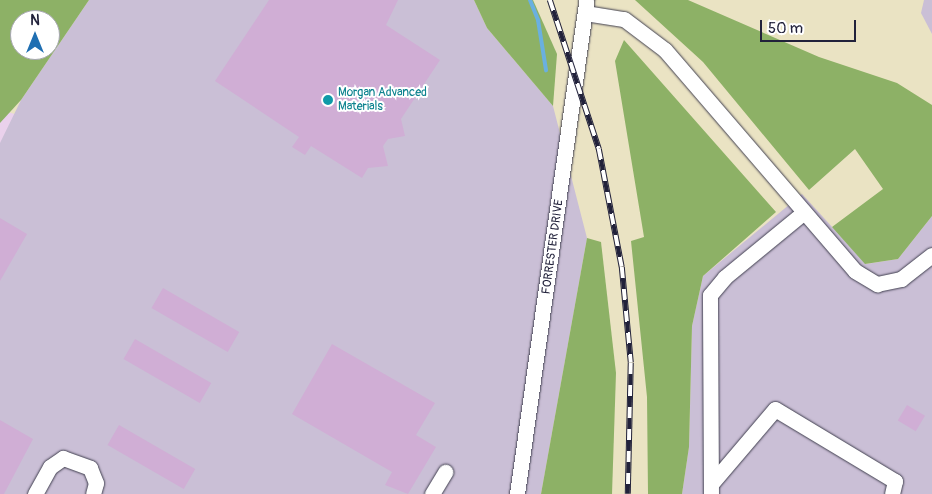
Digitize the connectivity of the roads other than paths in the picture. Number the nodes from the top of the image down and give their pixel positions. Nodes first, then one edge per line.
1 (586, 7) edge
2 (804, 212) junction
3 (932, 255) edge
4 (445, 472) dead end
5 (712, 488) edge
6 (34, 494) edge
7 (93, 494) edge
8 (432, 494) edge
9 (517, 494) edge
10 (892, 494) edge

1 - 2 street
1 - 9 street, FORRESTER DRIVE
2 - 3 street
2 - 5 street
4 - 8 street
5 - 10 street
6 - 7 street

